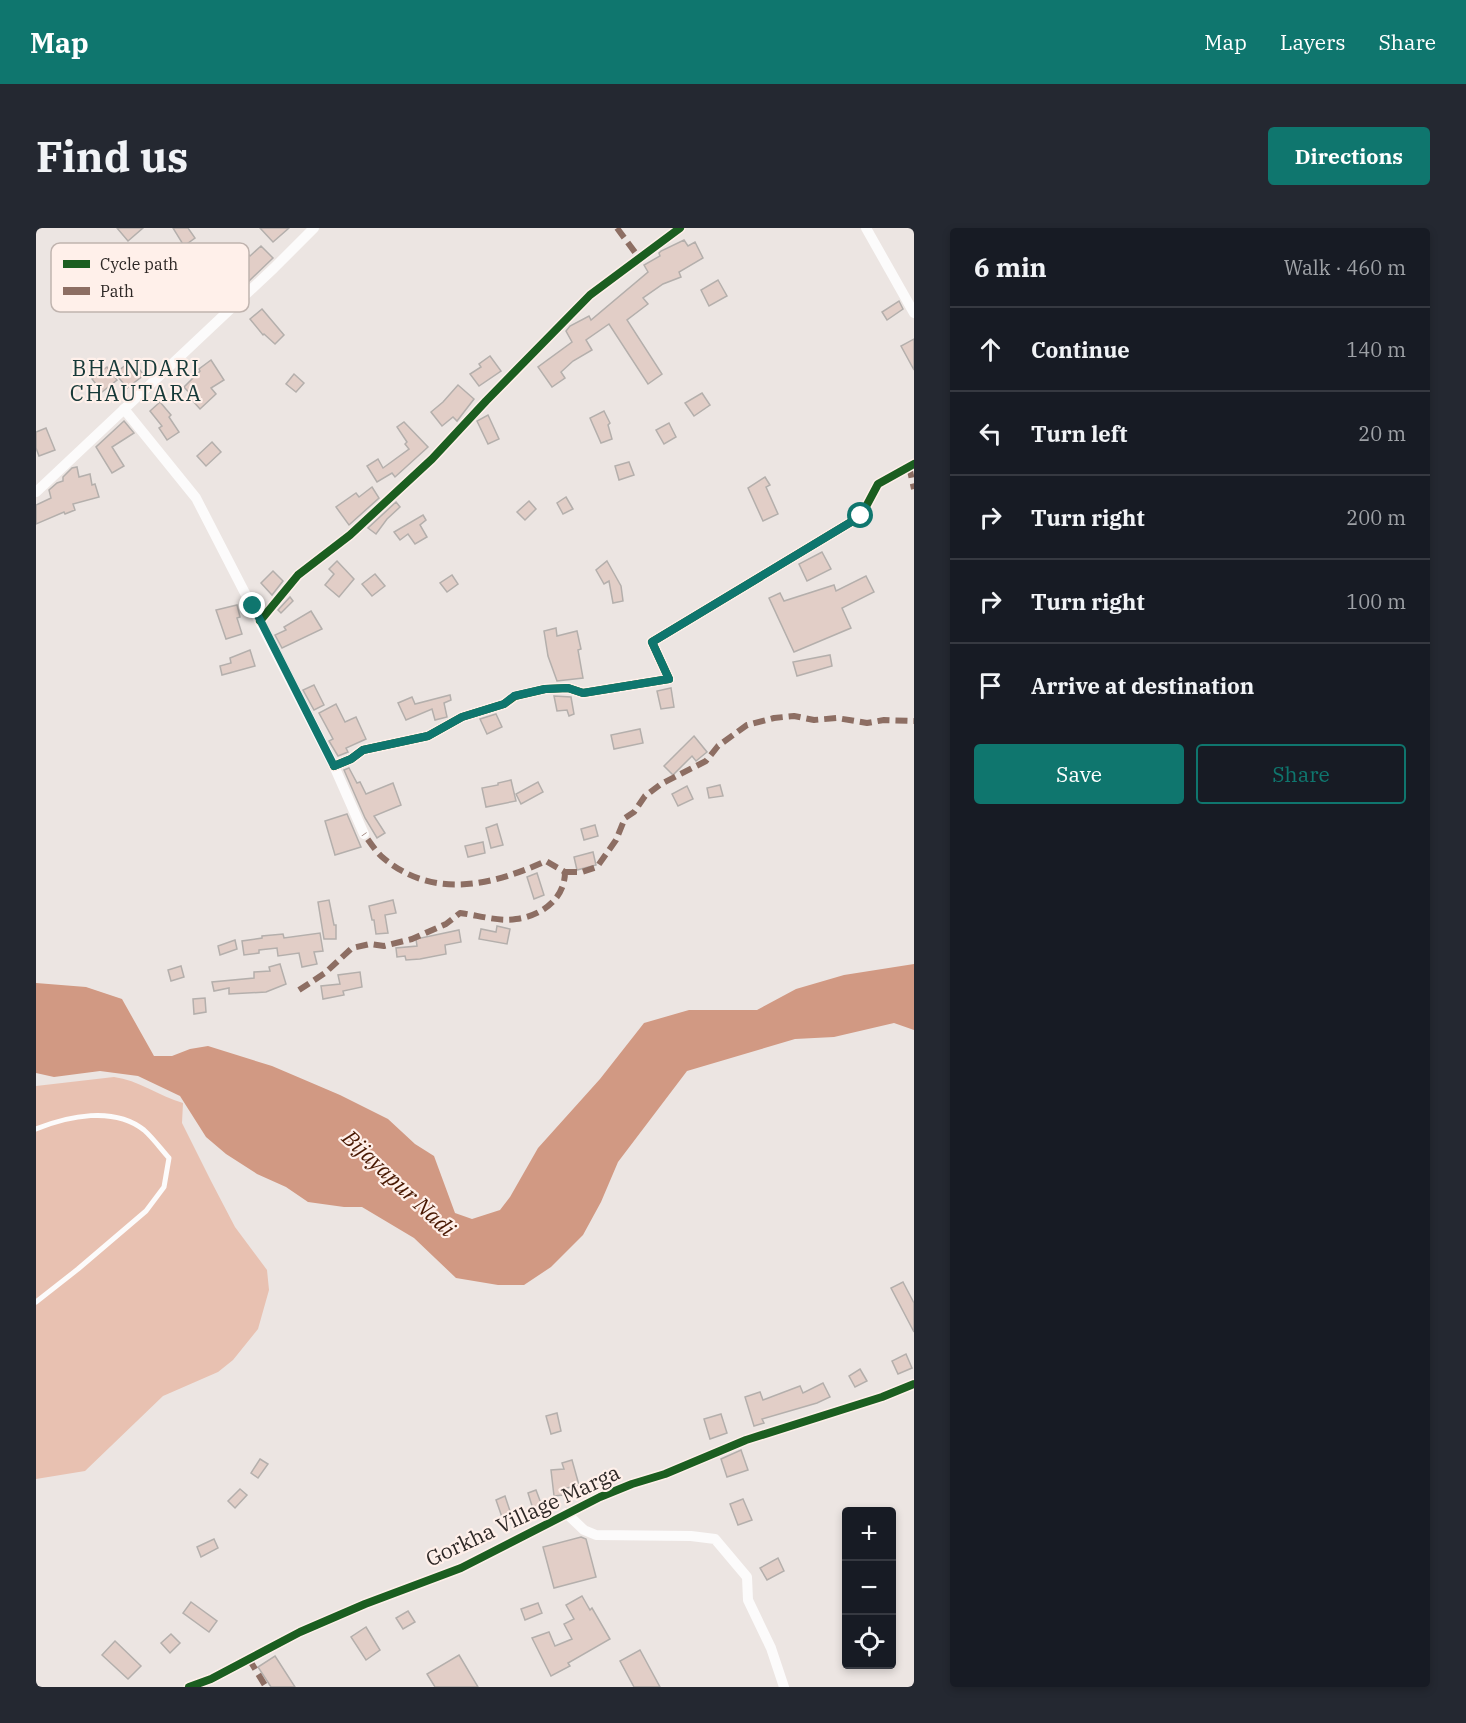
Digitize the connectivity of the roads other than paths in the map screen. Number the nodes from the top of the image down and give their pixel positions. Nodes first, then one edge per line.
1 (314, 228) edge
2 (681, 228) edge
3 (867, 228) edge
4 (249, 292) edge
5 (227, 312) edge
6 (914, 313) edge
7 (124, 409) junction
8 (914, 464) edge
9 (36, 492) edge
10 (260, 621) junction
11 (334, 766) junction
12 (364, 834) dead end
13 (36, 1129) edge
14 (36, 1302) edge
15 (914, 1384) edge
16 (566, 1513) junction
17 (189, 1687) edge
18 (784, 1687) edge

1 - 4 street
2 - 10 street
3 - 6 street
5 - 7 street
7 - 9 street
7 - 10 street
8 - 11 street
10 - 11 street
11 - 12 street
13 - 14 lane
15 - 16 street, Gorkha Village Marga
16 - 17 street, Gorkha Village Marga
16 - 18 street

